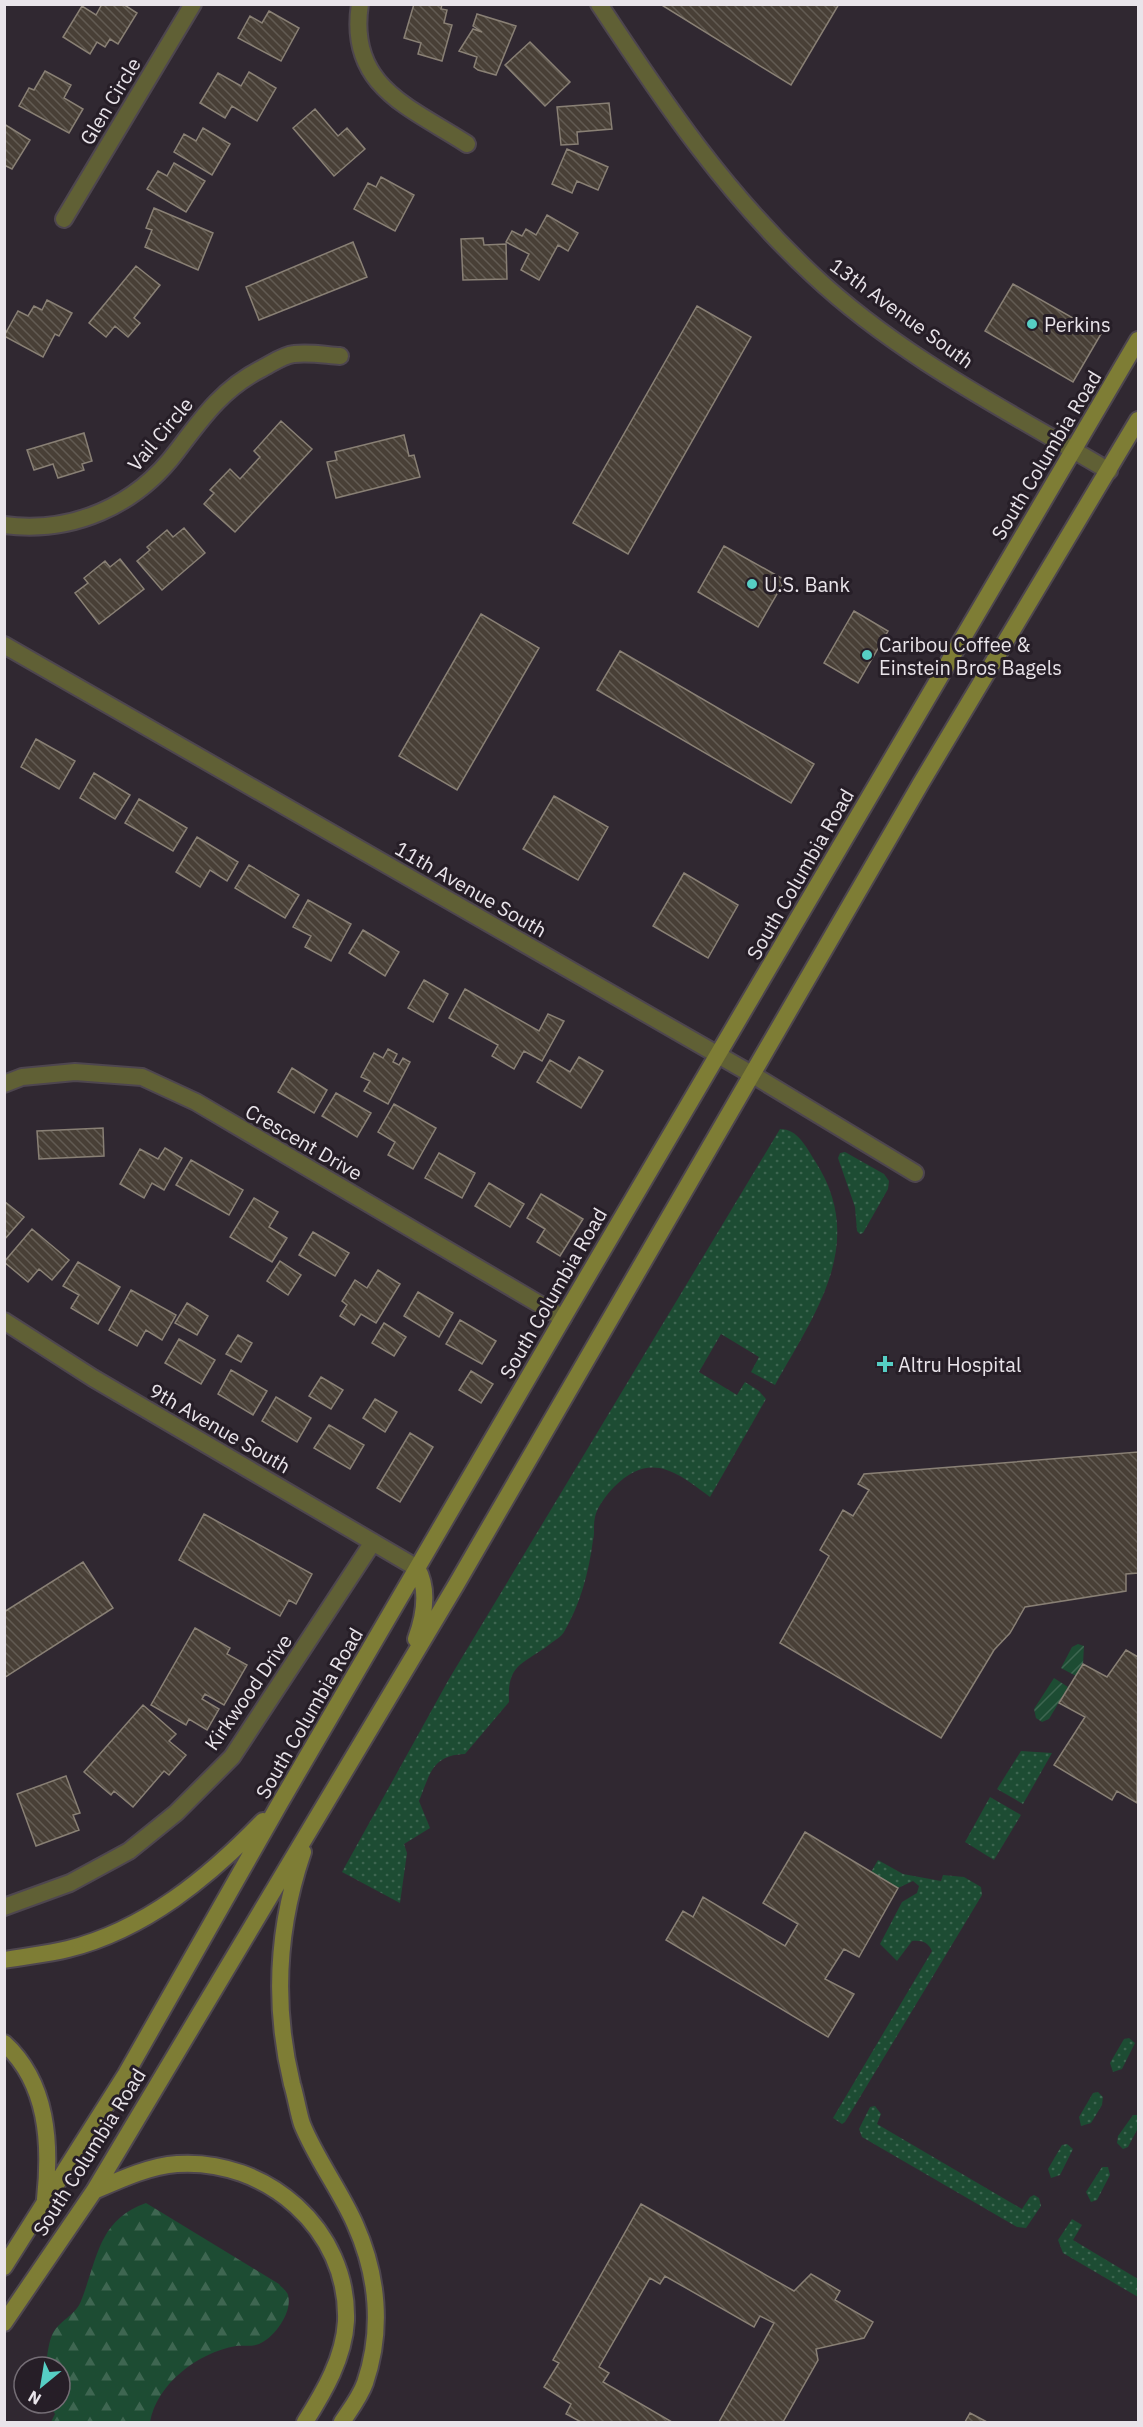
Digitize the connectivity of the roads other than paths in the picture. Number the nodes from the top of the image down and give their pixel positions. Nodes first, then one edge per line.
1 (193, 4) edge
2 (360, 4) edge
3 (599, 4) edge
4 (467, 144) dead end
5 (64, 219) dead end
6 (1138, 340) edge
7 (340, 356) dead end
8 (1138, 420) edge
9 (1074, 450) junction
10 (1109, 471) junction
11 (4, 525) edge
12 (4, 645) edge
13 (718, 1055) junction
14 (753, 1075) junction
15 (4, 1084) edge
16 (915, 1173) dead end
17 (562, 1318) junction
18 (4, 1321) edge
19 (374, 1542) junction
20 (417, 1568) junction
21 (408, 1664) junction
22 (280, 1803) junction
23 (313, 1821) junction
24 (4, 1907) edge
25 (4, 1960) edge
26 (4, 2043) edge
27 (94, 2190) junction
28 (45, 2202) junction
29 (4, 2267) edge
30 (4, 2323) edge
31 (305, 2422) edge
32 (342, 2422) edge

1 - 5 street, Glen Circle
2 - 4 street
3 - 9 street, 13th Avenue South
6 - 9 main road, South Columbia Road
7 - 11 street, Vail Circle
8 - 10 main road, South Columbia Road
9 - 10 street, 13th Avenue South
9 - 13 main road, South Columbia Road
10 - 14 main road, South Columbia Road
12 - 13 street, 11th Avenue South
13 - 14 street, 11th Avenue South
13 - 17 main road, South Columbia Road
14 - 16 street, 11th Avenue South
14 - 21 main road, South Columbia Road
15 - 17 street, Crescent Drive
17 - 20 main road, South Columbia Road
18 - 19 street, 9th Avenue South
19 - 20 street, 9th Avenue South
19 - 24 street, Kirkwood Drive
20 - 21 main road
20 - 22 main road, South Columbia Road
21 - 23 main road, South Columbia Road
22 - 25 main road
22 - 28 main road, South Columbia Road
23 - 27 main road, South Columbia Road
23 - 32 main road
26 - 28 main road
27 - 30 main road, South Columbia Road
27 - 31 main road
28 - 29 main road, South Columbia Road

